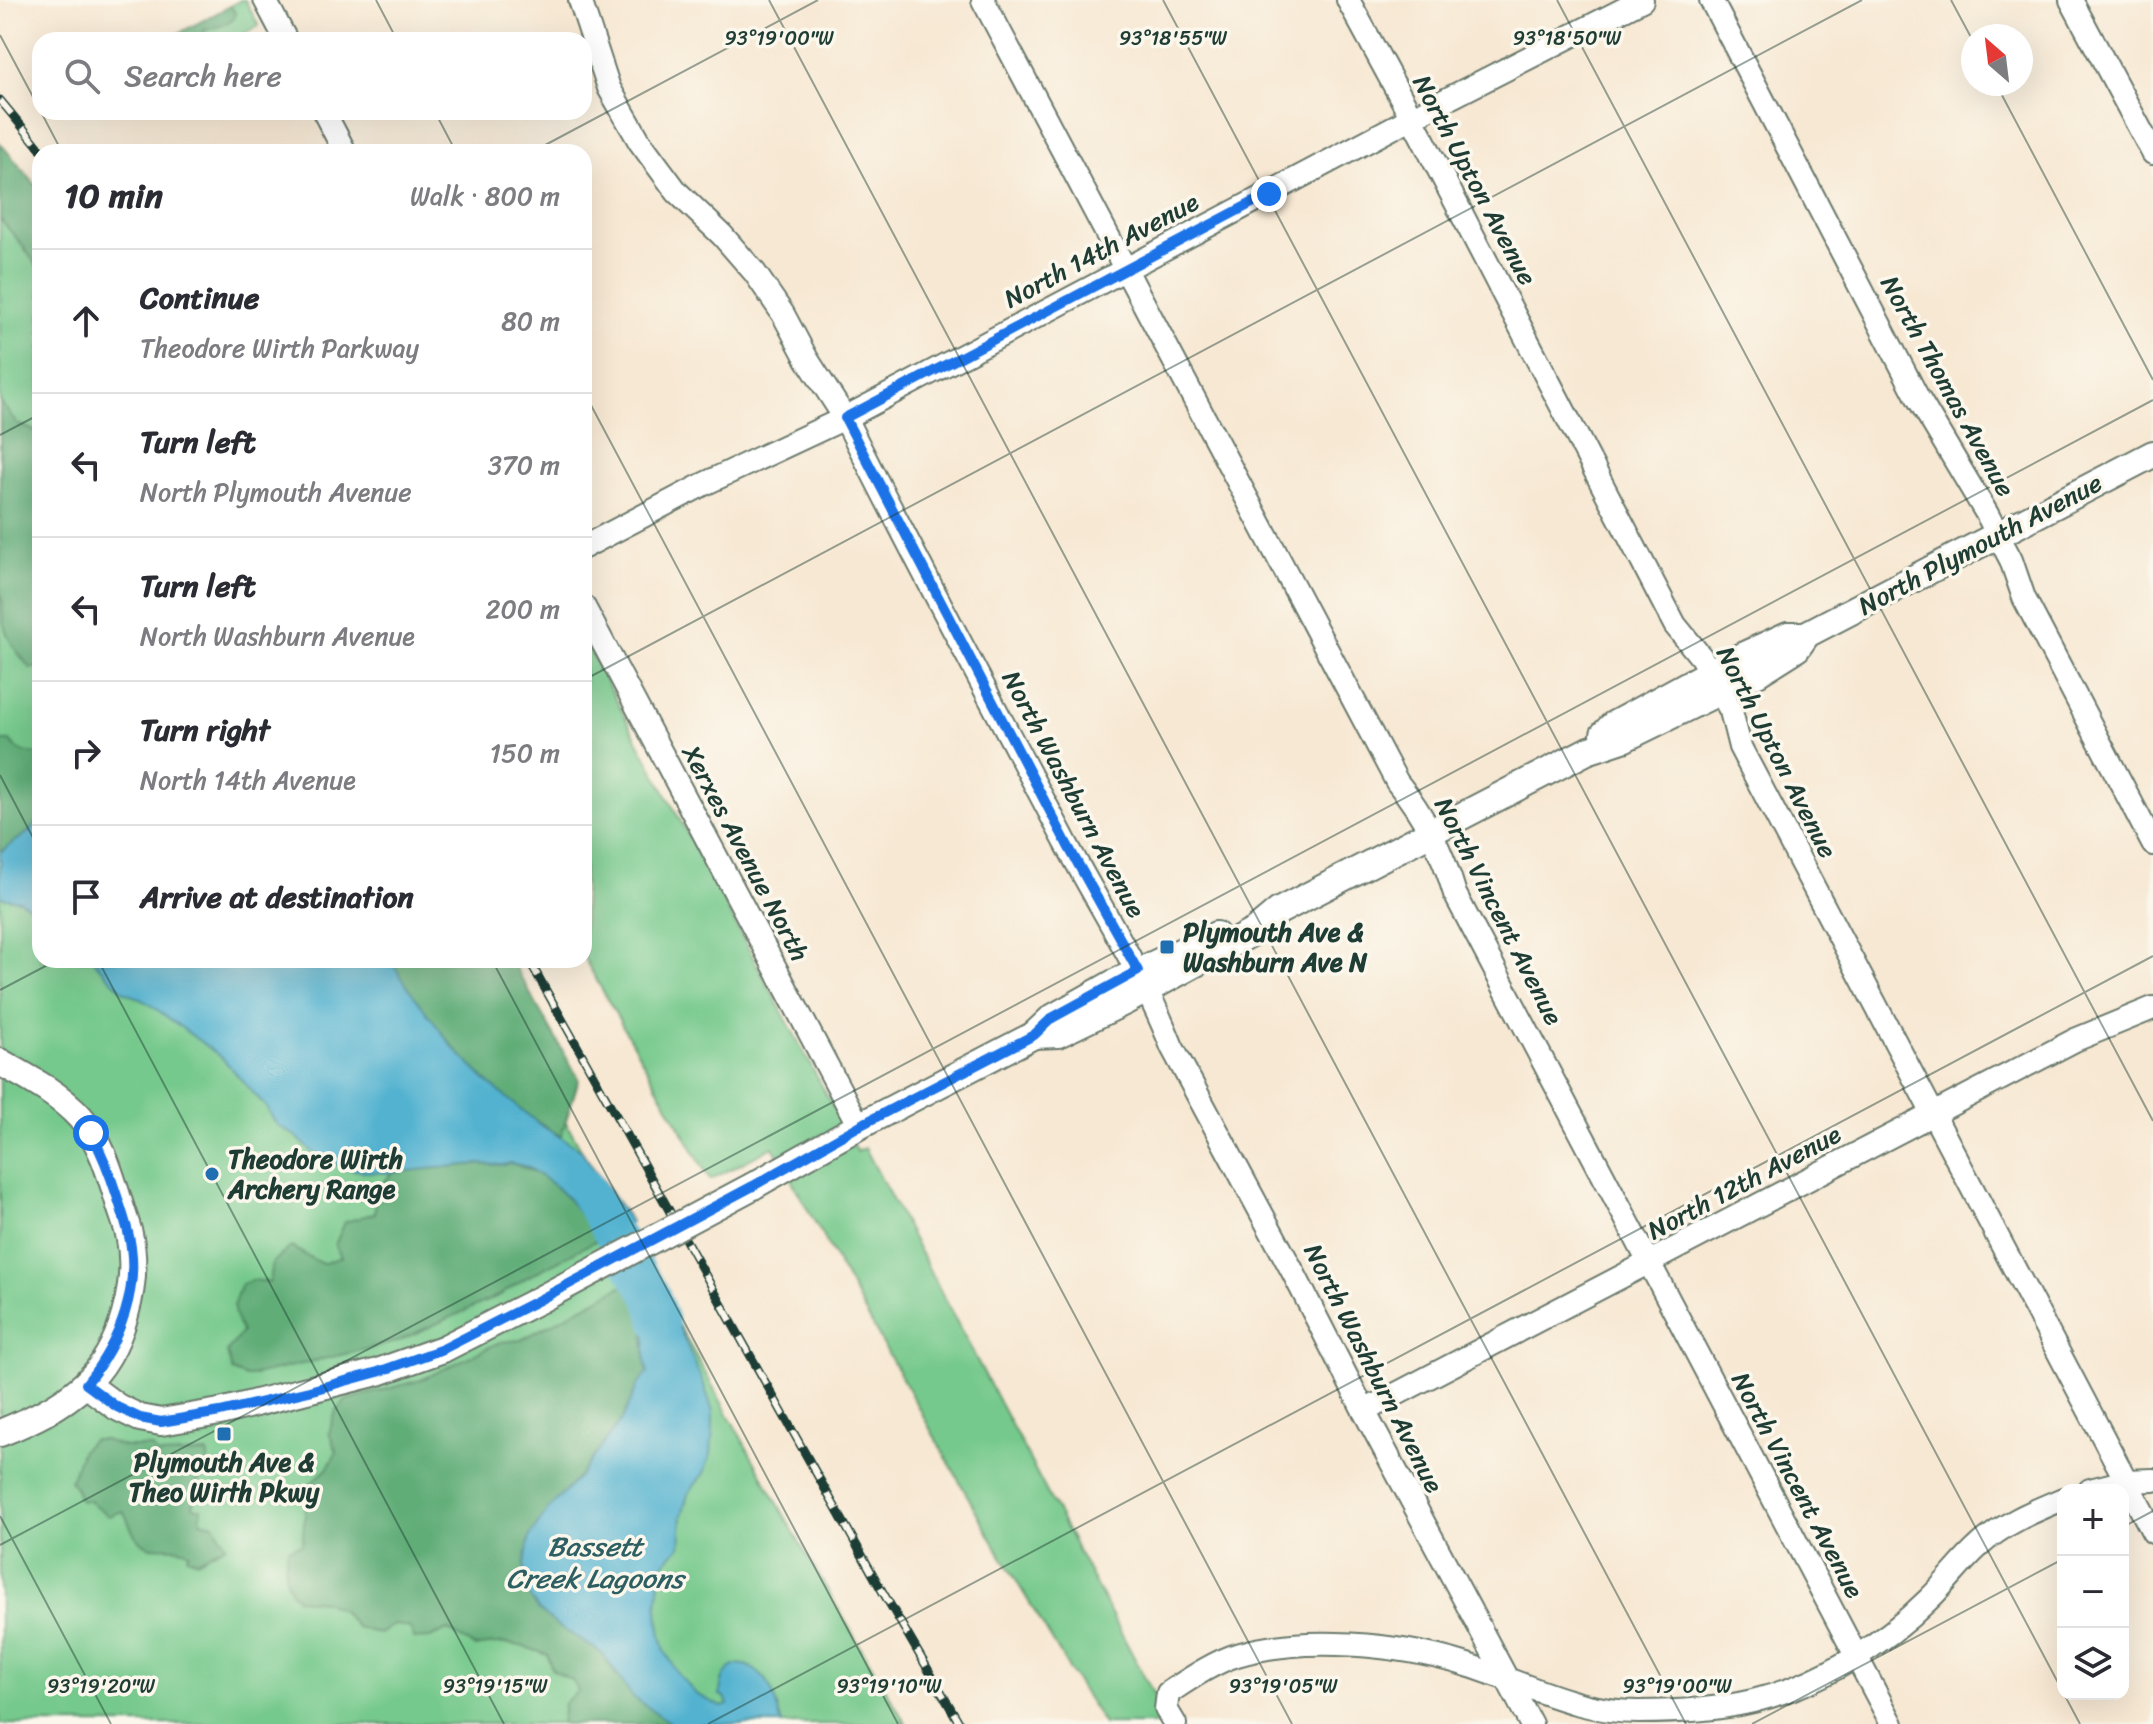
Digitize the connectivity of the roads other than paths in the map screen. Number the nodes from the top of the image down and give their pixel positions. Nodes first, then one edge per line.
1 (265, 0) edge
2 (580, 0) edge
3 (983, 0) edge
4 (1348, 0) edge
5 (1642, 0) edge
6 (1711, 0) edge
7 (2071, 0) edge
8 (282, 32) edge
9 (591, 32) edge
10 (592, 36) edge
11 (1412, 118) junction
12 (328, 120) edge
13 (341, 144) edge
14 (2153, 153) edge
15 (1126, 268) junction
16 (845, 418) junction
17 (2153, 454) edge
18 (1998, 535) junction
19 (592, 543) edge
20 (592, 622) edge
21 (1714, 682) junction
22 (2145, 808) edge
23 (1430, 832) junction
24 (2153, 844) edge
25 (1142, 980) junction
26 (2153, 1008) edge
27 (0, 1062) edge
28 (1933, 1115) junction
29 (859, 1126) junction
30 (1650, 1263) junction
31 (86, 1384) junction
32 (1364, 1411) junction
33 (0, 1433) edge
34 (2153, 1480) edge
35 (2126, 1481) junction
36 (2114, 1484) edge
37 (2057, 1501) edge
38 (2153, 1532) edge
39 (1856, 1655) junction
40 (1506, 1680) junction
41 (1175, 1724) edge
42 (1531, 1724) edge
43 (1892, 1724) edge

1 - 8 street
2 - 9 street, North Washburn Avenue
3 - 15 street, North Vincent Avenue
4 - 11 street, North Upton Avenue
5 - 11 street, North 14th Avenue
6 - 18 street, North Thomas Avenue
7 - 14 street
10 - 16 street, North Washburn Avenue
11 - 15 street, North 14th Avenue
11 - 21 street, North Upton Avenue
12 - 13 street
15 - 16 street, North 14th Avenue
15 - 23 street, North Vincent Avenue
16 - 19 street, North 14th Avenue
16 - 25 street, North Washburn Avenue
17 - 18 street, North Plymouth Avenue
18 - 21 street, North Plymouth Avenue
18 - 22 street, North Thomas Avenue
20 - 29 street, Xerxes Avenue North
21 - 23 street, North Plymouth Avenue
21 - 28 street, North Upton Avenue
22 - 24 street, North Thomas Avenue
23 - 25 street, North Plymouth Avenue
23 - 30 street, North Vincent Avenue
25 - 29 street, North Plymouth Avenue
25 - 32 street, North Washburn Avenue
26 - 28 street, North 12th Avenue
27 - 31 street
28 - 30 street, North 12th Avenue
28 - 35 street, North Upton Avenue
29 - 31 street, North Plymouth Avenue, bridge
30 - 32 street, North 12th Avenue
30 - 39 street, North Vincent Avenue
31 - 33 street
32 - 40 street, North Washburn Avenue
34 - 35 street
35 - 36 street
35 - 38 street, North Upton Avenue
37 - 39 street
39 - 40 street
39 - 43 street, North Vincent Avenue
40 - 41 street
40 - 42 street, North Washburn Avenue

